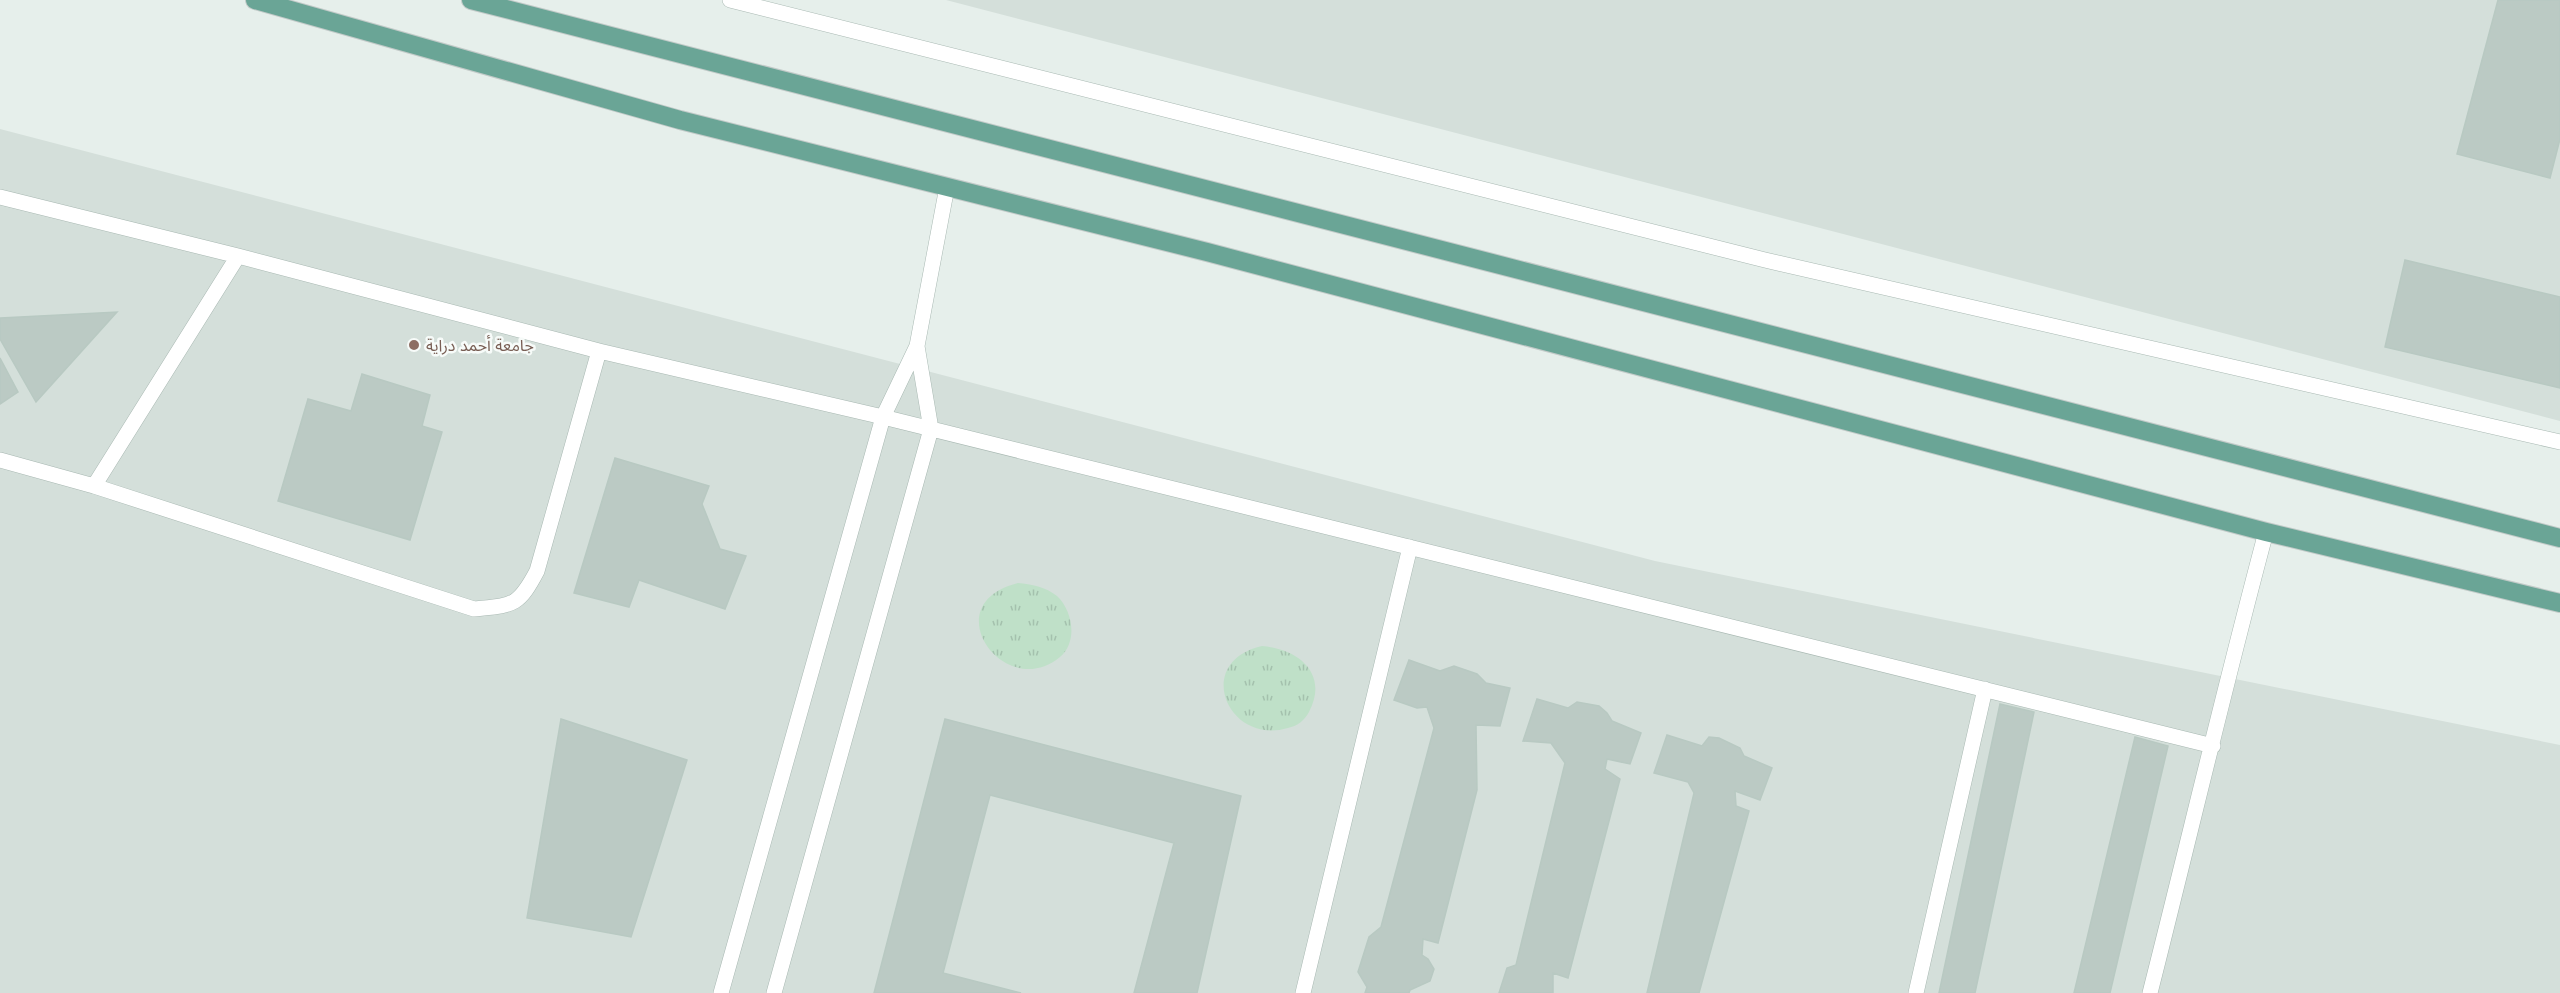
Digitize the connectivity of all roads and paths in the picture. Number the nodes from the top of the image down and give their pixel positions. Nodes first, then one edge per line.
1 (255, 0) edge
2 (471, 0) edge
3 (730, 0) edge
4 (947, 187) junction
5 (0, 197) edge
6 (238, 256) junction
7 (917, 346) junction
8 (599, 351) junction
9 (883, 417) junction
10 (931, 429) junction
11 (2560, 442) edge
12 (0, 460) edge
13 (94, 486) junction
14 (2266, 532) junction
15 (2560, 538) edge
16 (1410, 547) junction
17 (2560, 603) edge
18 (1984, 689) junction
19 (2213, 746) junction
20 (721, 993) edge
21 (774, 993) edge
22 (1303, 993) edge
23 (1916, 993) edge
24 (2150, 993) edge

1 - 4 main road
2 - 15 main road
3 - 11 lane
4 - 7 lane
4 - 14 main road
5 - 6 lane
6 - 8 lane
6 - 13 lane
7 - 9 lane
7 - 10 lane
8 - 9 lane
8 - 13 lane
9 - 10 lane
9 - 20 lane
10 - 16 lane
10 - 21 lane
12 - 13 lane
14 - 17 main road
14 - 19 lane
16 - 18 lane
16 - 22 lane
18 - 19 lane
18 - 23 lane
19 - 24 lane

